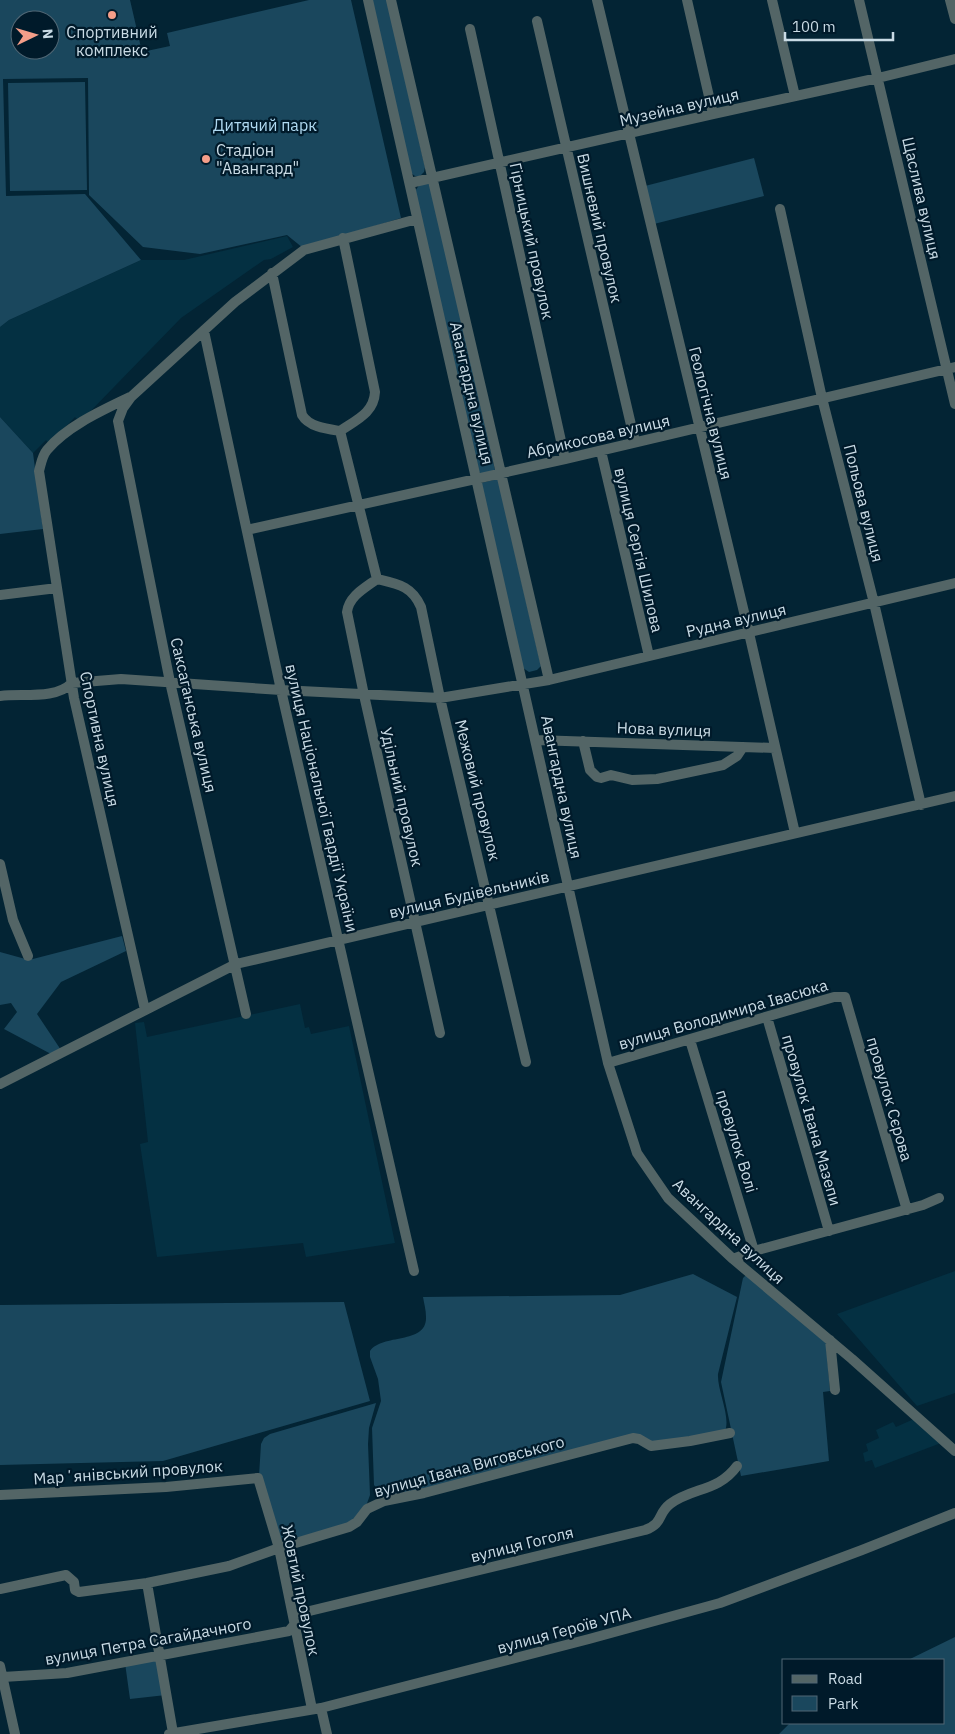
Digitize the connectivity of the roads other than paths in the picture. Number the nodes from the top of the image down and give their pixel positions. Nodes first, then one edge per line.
1 (368, 0) edge
2 (391, 0) edge
3 (597, 0) edge
4 (687, 0) edge
5 (772, 0) edge
6 (859, 0) edge
7 (950, 0) edge
8 (955, 19) edge
9 (537, 21) dead end
10 (470, 29) dead end
11 (955, 58) edge
12 (878, 78) junction
13 (795, 96) junction
14 (713, 114) junction
15 (629, 134) junction
16 (566, 148) junction
17 (499, 163) junction
18 (432, 178) junction
19 (410, 183) junction
20 (780, 209) dead end
21 (417, 219) junction
22 (342, 238) junction
23 (272, 273) junction
24 (204, 331) junction
25 (951, 368) edge
26 (131, 397) junction
27 (822, 398) junction
28 (955, 404) edge
29 (699, 428) junction
30 (340, 431) junction
31 (635, 442) junction
32 (601, 450) junction
33 (565, 459) junction
34 (502, 473) junction
35 (476, 478) junction
36 (359, 504) junction
37 (247, 530) junction
38 (377, 579) junction
39 (955, 583) edge
40 (56, 588) junction
41 (0, 595) edge
42 (874, 603) junction
43 (749, 633) junction
44 (649, 656) junction
45 (549, 680) junction
46 (170, 682) junction
47 (72, 683) junction
48 (524, 685) junction
49 (281, 690) junction
50 (364, 695) junction
51 (0, 696) edge
52 (440, 698) junction
53 (536, 740) junction
54 (583, 741) junction
55 (743, 748) junction
56 (775, 748) junction
57 (955, 796) edge
58 (921, 805) junction
59 (795, 833) junction
60 (0, 864) edge
61 (568, 886) junction
62 (490, 904) junction
63 (415, 922) junction
64 (338, 940) junction
65 (28, 956) dead end
66 (236, 964) junction
67 (846, 997) joint
68 (145, 1010) junction
69 (246, 1014) dead end
70 (767, 1017) junction
71 (440, 1033) dead end
72 (690, 1040) junction
73 (526, 1062) dead end
74 (608, 1063) junction
75 (0, 1084) edge
76 (939, 1198) dead end
77 (907, 1210) junction
78 (829, 1231) junction
79 (754, 1251) junction
80 (734, 1259) junction
81 (414, 1272) dead end
82 (830, 1340) junction
83 (835, 1390) dead end
84 (730, 1433) dead end
85 (955, 1451) edge
86 (737, 1466) dead end
87 (258, 1478) joint
88 (0, 1495) edge
89 (955, 1513) edge
90 (279, 1548) junction
91 (147, 1583) junction
92 (0, 1589) edge
93 (294, 1620) junction
94 (160, 1655) junction
95 (0, 1666) edge
96 (3, 1677) junction
97 (316, 1708) junction
98 (15, 1734) edge
99 (171, 1734) edge
100 (327, 1734) edge

1 - 19 street, Авангардна вулиця
2 - 18 street, Авангардна вулиця
3 - 15 street, Геологічна вулиця
4 - 14 street
5 - 13 street
6 - 12 street, Щаслива вулиця
7 - 8 street
9 - 16 street, Вишневий провулок
10 - 17 street, Гірницький провулок
11 - 12 street, Музейна вулиця
12 - 13 street, Музейна вулиця
12 - 25 street, Щаслива вулиця
13 - 14 street, Музейна вулиця
14 - 15 street, Музейна вулиця
15 - 16 street, Музейна вулиця
15 - 29 street, Геологічна вулиця
16 - 17 street, Музейна вулиця
16 - 31 street, Вишневий провулок
17 - 18 street, Музейна вулиця
17 - 33 street, Гірницький провулок
18 - 19 street, Музейна вулиця
18 - 34 street, Авангардна вулиця
19 - 21 street, Авангардна вулиця
20 - 27 street, Польова вулиця
21 - 22 street
21 - 35 street, Авангардна вулиця
22 - 23 street
22 - 30 street
23 - 24 street
23 - 30 street
24 - 26 street
24 - 37 street, вулиця Національної Гвардії України
25 - 27 street, Абрикосова вулиця
25 - 28 street, Щаслива вулиця
26 - 40 street, Спортивна вулиця
26 - 46 street, Саксаганська вулиця
27 - 29 street, Абрикосова вулиця
27 - 42 street, Польова вулиця
29 - 31 street, Абрикосова вулиця
29 - 43 street, Геологічна вулиця
30 - 36 street
31 - 32 street, Абрикосова вулиця
32 - 33 street, Абрикосова вулиця
32 - 44 street, вулиця Сергія Шилова
33 - 34 street, Абрикосова вулиця
34 - 35 street, Абрикосова вулиця
34 - 45 street, Авангардна вулиця
35 - 36 street, Абрикосова вулиця
35 - 48 street, Авангардна вулиця
36 - 37 street, Абрикосова вулиця
36 - 38 street
37 - 49 street, вулиця Національної Гвардії України
38 - 50 street, Удільний провулок
38 - 52 street, Межовий провулок
39 - 42 street, Рудна вулиця
40 - 41 street
40 - 47 street, Спортивна вулиця
42 - 43 street, Рудна вулиця
42 - 58 street, Польова вулиця
43 - 44 street, Рудна вулиця
43 - 56 street, Геологічна вулиця
44 - 45 street, Рудна вулиця
45 - 48 street, Рудна вулиця
46 - 47 street, Рудна вулиця
46 - 49 street, Рудна вулиця
46 - 66 street, Саксаганська вулиця
47 - 51 street, Рудна вулиця
47 - 68 street, Спортивна вулиця
48 - 52 street, Рудна вулиця
48 - 53 street, Авангардна вулиця
49 - 50 street, Рудна вулиця
49 - 64 street, вулиця Національної Гвардії України
50 - 52 street, Рудна вулиця
50 - 63 street, Удільний провулок
52 - 62 street, Межовий провулок
53 - 54 street, Нова вулиця
53 - 61 street, Авангардна вулиця
54 - 55 street, Нова вулиця
54 - 55 street
55 - 56 street, Нова вулиця
56 - 59 street, Геологічна вулиця
57 - 58 street, вулиця Будівельників
58 - 59 street, вулиця Будівельників
59 - 61 street, вулиця Будівельників
60 - 65 street
61 - 62 street, вулиця Будівельників
61 - 74 street, Авангардна вулиця
62 - 63 street, вулиця Будівельників
62 - 73 street, Межовий провулок
63 - 64 street, вулиця Будівельників
63 - 71 street, Удільний провулок
64 - 66 street, вулиця Будівельників
64 - 81 street, вулиця Національної Гвардії України
66 - 68 street, вулиця Будівельників
66 - 69 street, Саксаганська вулиця
67 - 70 street, вулиця Володимира Івасюка
67 - 77 street, провулок Сєрова
68 - 75 street, вулиця Будівельників
70 - 72 street, вулиця Володимира Івасюка
70 - 78 street, провулок Івана Мазепи
72 - 74 street, вулиця Володимира Івасюка
72 - 79 street, провулок Волі
74 - 80 street, Авангардна вулиця
76 - 77 street
77 - 78 street
78 - 79 street
79 - 80 street
80 - 82 street, Авангардна вулиця
82 - 83 street
82 - 85 street, Авангардна вулиця
84 - 90 street, вулиця Івана Виговського
86 - 93 street, вулиця Гоголя
87 - 88 street, Марʼянівський провулок
87 - 90 street, Жовтий провулок
89 - 97 street, вулиця Героїв УПА
90 - 91 street, вулиця Івана Виговського
90 - 93 street, Жовтий провулок
91 - 92 street, вулиця Івана Виговського
91 - 94 street
93 - 94 street, вулиця Петра Сагайдачного
93 - 97 street, Жовтий провулок
94 - 96 street, вулиця Петра Сагайдачного
94 - 99 street
95 - 96 street
96 - 98 street
97 - 99 street, вулиця Героїв УПА
97 - 100 street, Жовтий провулок

